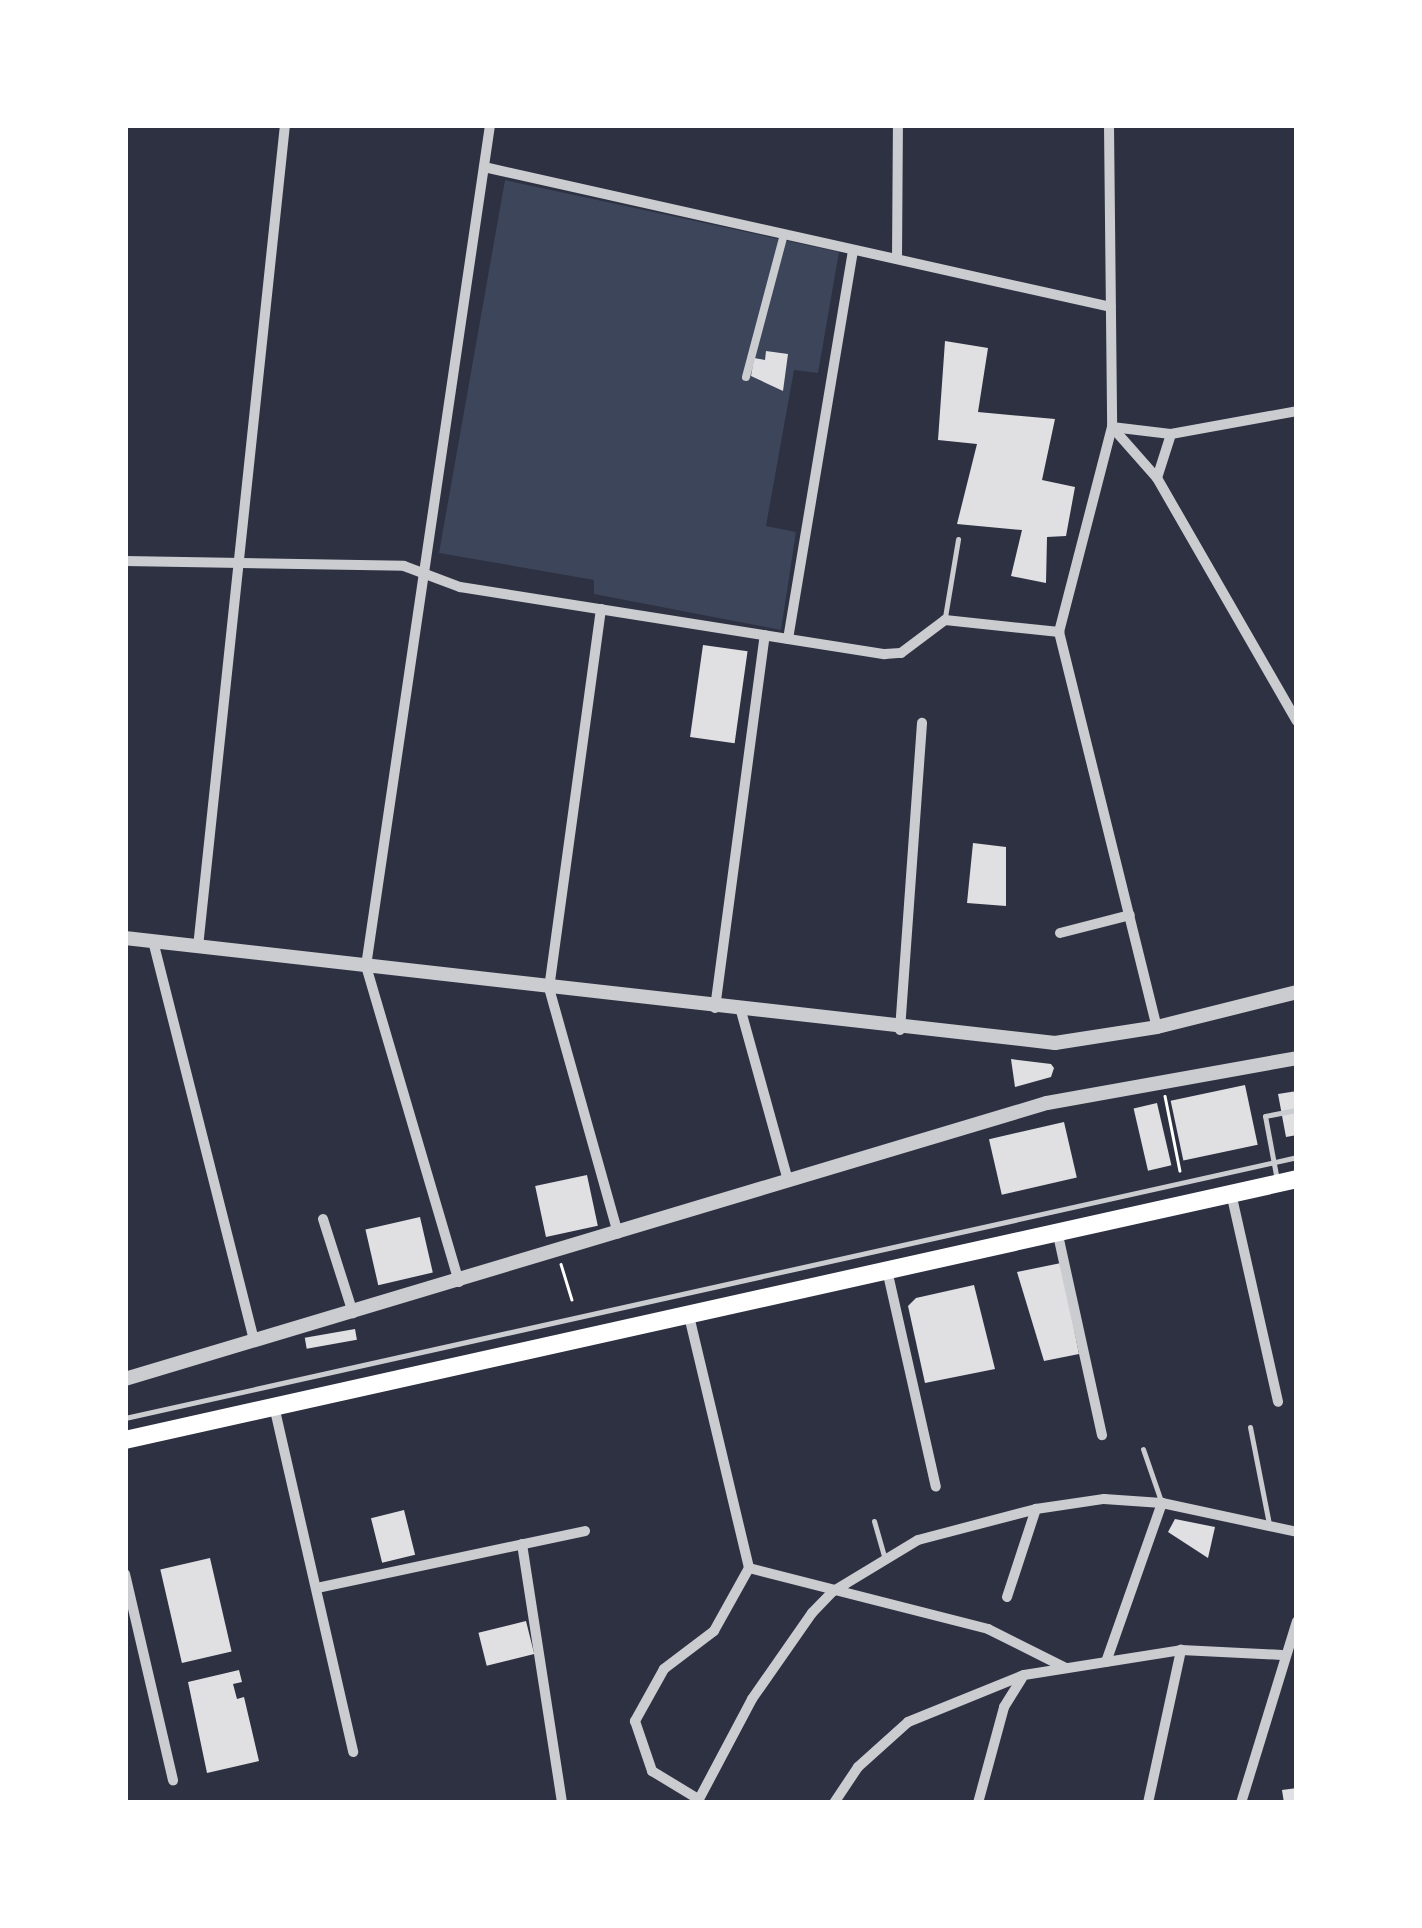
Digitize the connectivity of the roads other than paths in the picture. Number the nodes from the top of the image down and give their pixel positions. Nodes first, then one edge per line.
1 (284, 125) edge
2 (490, 125) edge
3 (898, 125) edge
4 (1108, 125) edge
5 (484, 166) junction
6 (784, 234) junction
7 (853, 250) junction
8 (897, 259) junction
9 (1111, 307) junction
10 (746, 377) dead end
11 (1297, 411) edge
12 (1112, 427) junction
13 (1171, 434) junction
14 (1157, 478) junction
15 (958, 539) dead end
16 (125, 561) edge
17 (238, 563) junction
18 (421, 575) junction
19 (602, 610) junction
20 (945, 620) junction
21 (1059, 632) junction
22 (765, 636) junction
23 (788, 639) junction
24 (1297, 721) edge
25 (922, 723) dead end
26 (1130, 915) junction
27 (1060, 933) dead end
28 (125, 938) edge
29 (153, 941) junction
30 (198, 946) junction
31 (366, 966) junction
32 (549, 988) junction
33 (1297, 992) edge
34 (715, 1008) junction
35 (741, 1011) junction
36 (1157, 1028) junction
37 (900, 1030) junction
38 (1297, 1058) edge
39 (1297, 1110) edge
40 (1297, 1157) edge
41 (1274, 1161) junction
42 (1297, 1179) edge
43 (788, 1181) junction
44 (1277, 1183) junction
45 (1231, 1193) junction
46 (323, 1220) dead end
47 (618, 1234) junction
48 (1058, 1235) junction
49 (887, 1270) junction
50 (459, 1282) junction
51 (353, 1314) junction
52 (689, 1316) junction
53 (254, 1341) junction
54 (125, 1378) edge
55 (1278, 1402) dead end
56 (274, 1406) junction
57 (125, 1418) edge
58 (1250, 1426) dead end
59 (1102, 1435) dead end
60 (125, 1440) edge
61 (1143, 1450) dead end
62 (936, 1487) dead end
63 (1162, 1504) junction
64 (1036, 1509) junction
65 (874, 1521) dead end
66 (1269, 1524) junction
67 (585, 1531) dead end
68 (1297, 1532) edge
69 (522, 1544) junction
70 (884, 1557) junction
71 (750, 1568) junction
72 (125, 1574) edge
73 (317, 1588) junction
74 (832, 1592) junction
75 (1008, 1597) dead end
76 (1297, 1622) edge
77 (1181, 1650) junction
78 (1282, 1655) junction
79 (1106, 1662) junction
80 (1066, 1668) junction
81 (1024, 1676) junction
82 (353, 1752) dead end
83 (174, 1781) dead end
84 (697, 1801) edge
85 (562, 1803) edge
86 (834, 1803) edge
87 (978, 1803) edge
88 (1148, 1803) edge
89 (1242, 1803) edge

1 - 17 street
2 - 5 street
3 - 8 street
4 - 9 street
5 - 6 street
5 - 18 street
6 - 7 street
6 - 10 street
7 - 8 street
7 - 23 street
8 - 9 street
9 - 12 street
11 - 13 street
12 - 13 street
12 - 14 street
12 - 21 street
13 - 14 street
14 - 24 street
15 - 20 lane
16 - 17 street
17 - 18 street
17 - 30 street
18 - 19 street
18 - 31 street
19 - 22 street
19 - 32 street
20 - 21 street
20 - 23 street
21 - 26 street
22 - 23 street
22 - 34 street
25 - 37 street
26 - 27 street
26 - 36 street
28 - 29 street
29 - 30 street
29 - 53 street
30 - 31 street
31 - 32 street
31 - 50 street
32 - 34 street
32 - 47 street
33 - 36 street
34 - 35 street
35 - 37 street
35 - 43 street
36 - 37 street
38 - 43 street
39 - 41 lane
40 - 41 lane
41 - 44 lane
41 - 57 lane
42 - 44 main road
43 - 47 street
44 - 45 main road
45 - 48 main road
45 - 55 street
46 - 51 street
47 - 50 street
48 - 49 main road
48 - 59 street
49 - 52 main road
49 - 62 street
50 - 51 street
51 - 53 street
52 - 56 main road
52 - 71 street
53 - 54 street
56 - 60 main road
56 - 73 street
58 - 66 lane
61 - 63 lane
63 - 64 street
63 - 66 street
63 - 79 street
64 - 70 street
64 - 75 street
65 - 70 lane
66 - 68 street
67 - 69 street
69 - 73 street
69 - 85 street
70 - 74 street
71 - 74 street
71 - 84 street
72 - 83 street
73 - 82 street
74 - 80 street
74 - 84 street
76 - 78 street
77 - 78 street
77 - 79 street
77 - 88 street
78 - 89 street
79 - 80 street
80 - 81 street
81 - 86 street
81 - 87 street

